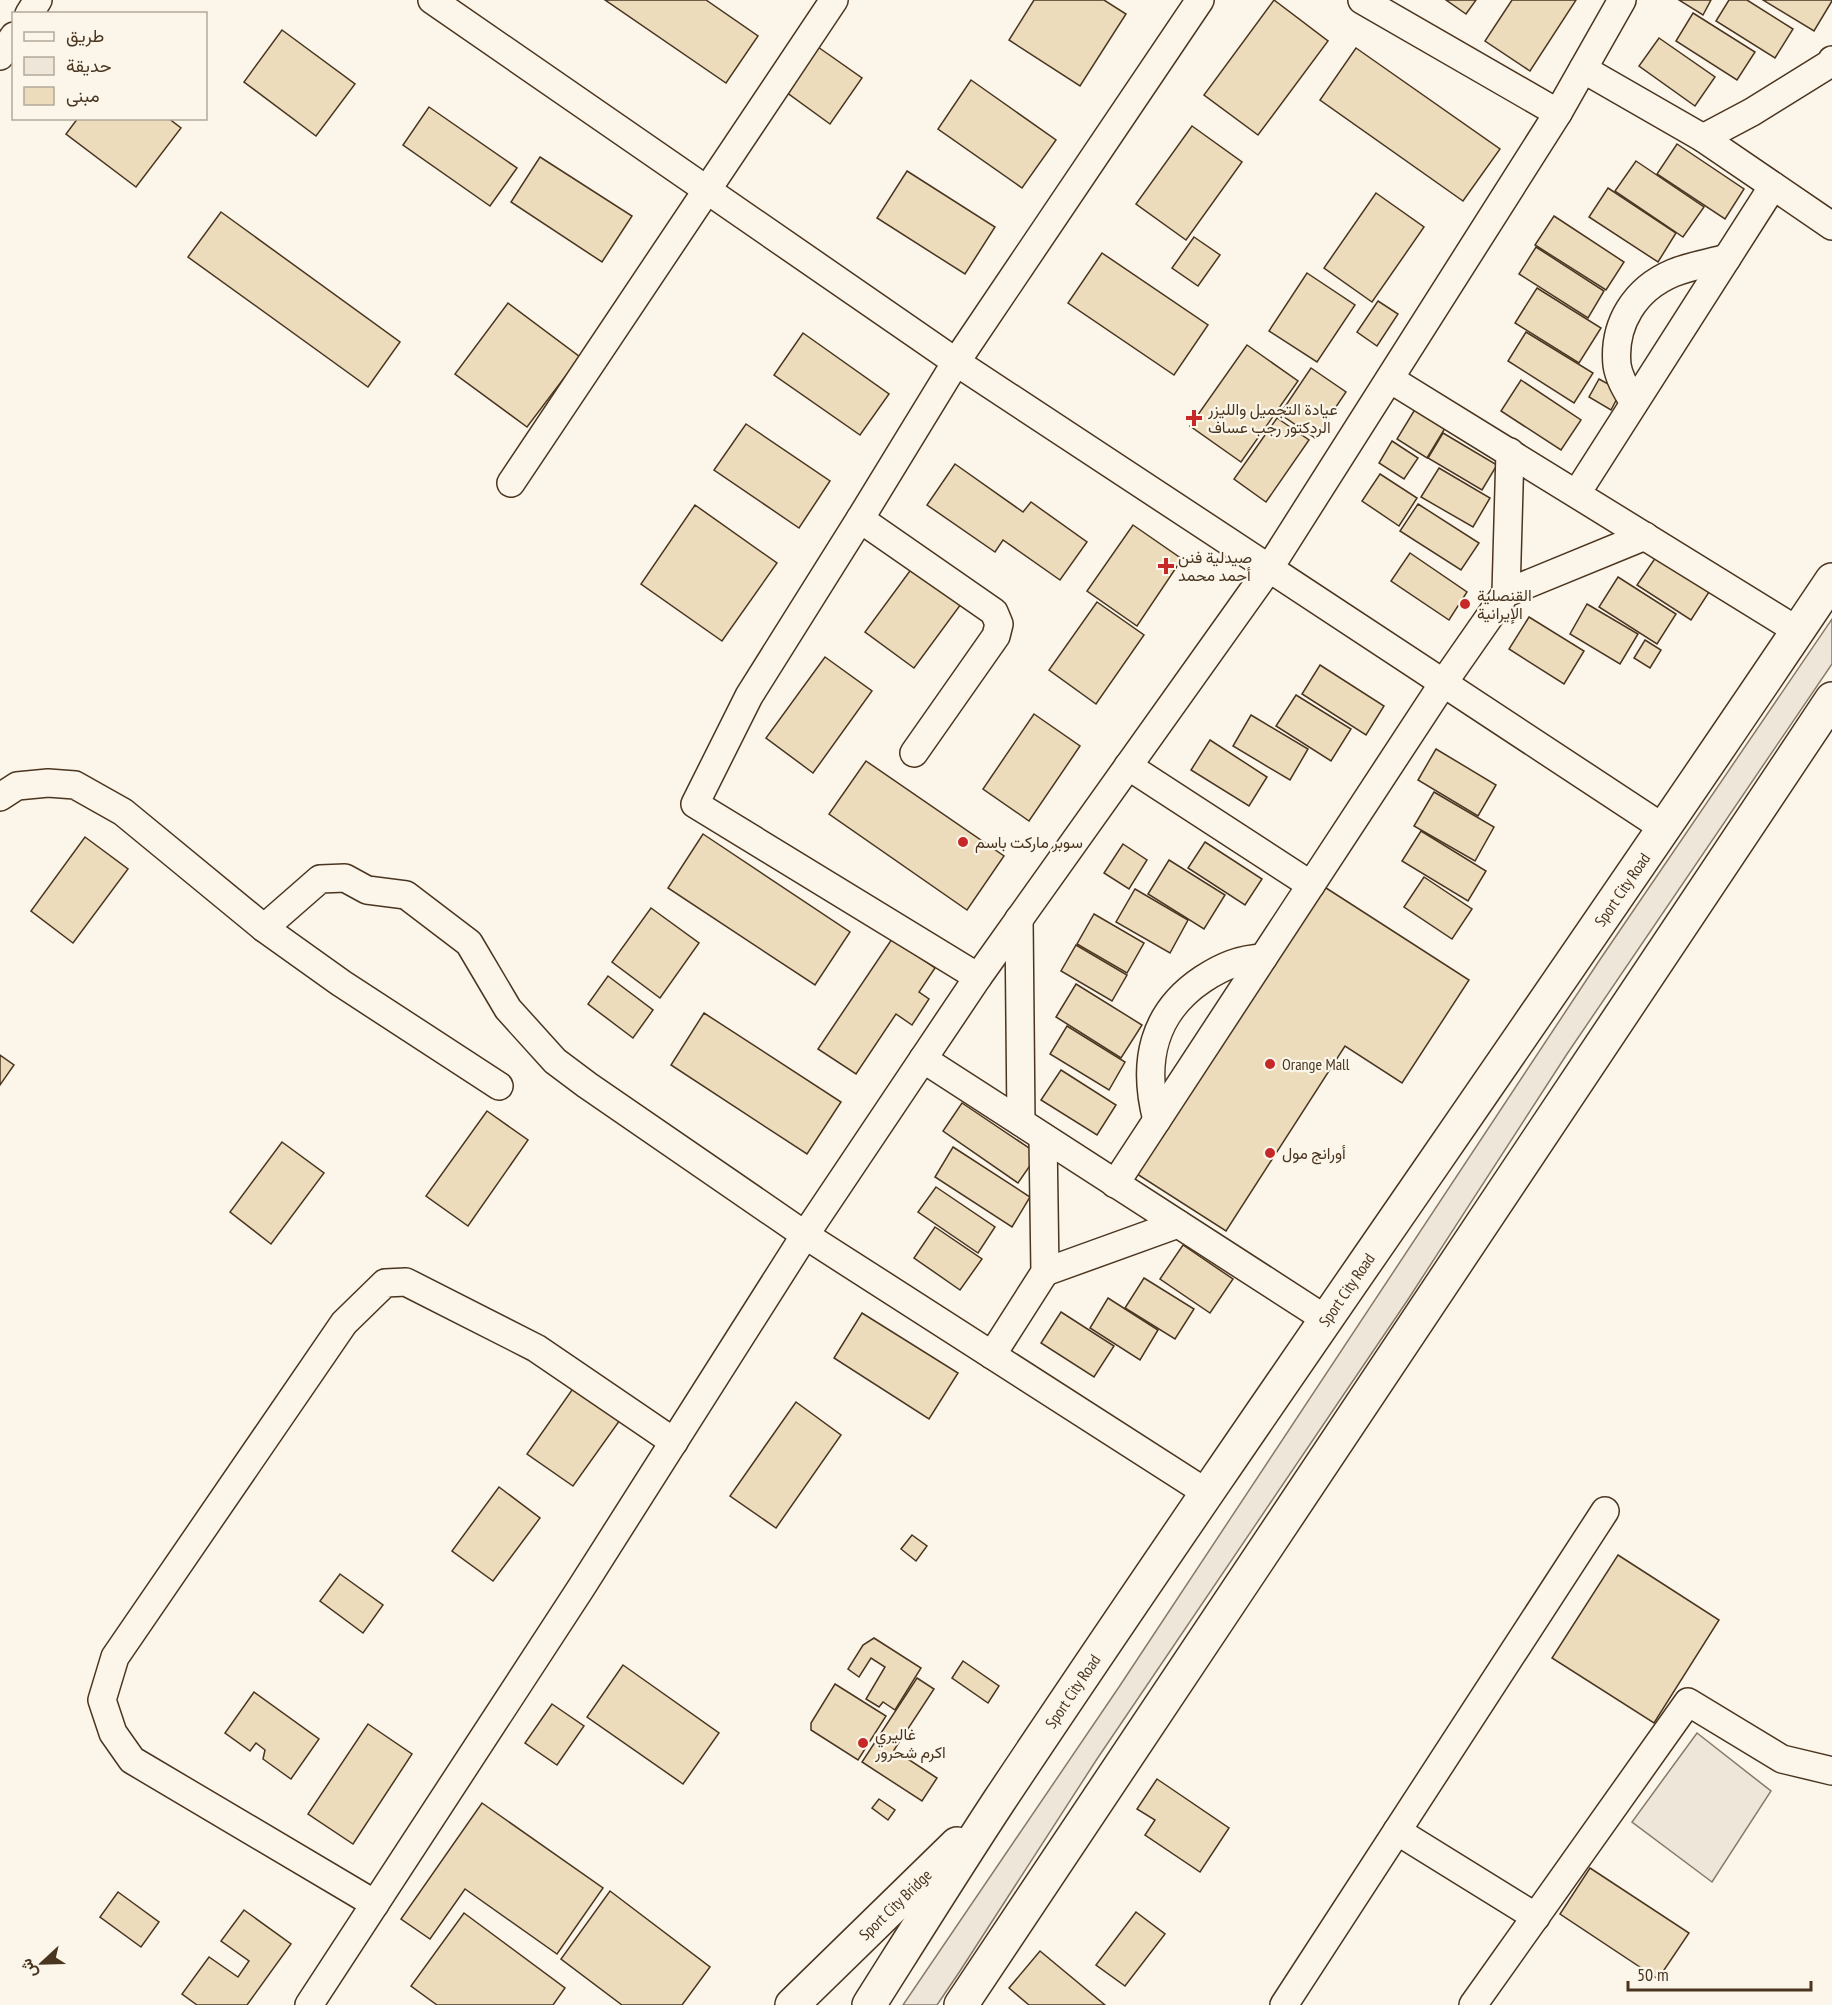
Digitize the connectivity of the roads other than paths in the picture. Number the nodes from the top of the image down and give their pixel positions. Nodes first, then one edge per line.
1 (432, 0) edge
2 (834, 0) edge
3 (1200, 0) edge
4 (1362, 0) edge
5 (1622, 0) edge
6 (459, 8) edge
7 (12, 39) edge
8 (0, 56) edge
9 (1583, 69) junction
10 (1831, 70) edge
11 (1558, 112) junction
12 (1703, 138) junction
13 (1773, 186) junction
14 (708, 189) junction
15 (1832, 226) edge
16 (1726, 258) junction
17 (956, 362) junction
18 (1390, 379) junction
19 (1634, 403) junction
20 (1510, 452) junction
21 (511, 483) dead end
22 (1577, 494) junction
23 (860, 519) junction
24 (1645, 536) junction
25 (1270, 567) junction
26 (1832, 580) edge
27 (1506, 593) junction
28 (1798, 631) junction
29 (1444, 682) junction
30 (1832, 699) edge
31 (914, 753) dead end
32 (1128, 766) junction
33 (0, 797) edge
34 (1665, 829) junction
35 (1311, 885) junction
36 (1019, 919) junction
37 (264, 928) junction
38 (1263, 958) junction
39 (978, 977) junction
40 (923, 1059) junction
41 (500, 1086) dead end
42 (1157, 1120) junction
43 (1032, 1130) junction
44 (1115, 1184) junction
45 (1178, 1224) junction
46 (805, 1236) junction
47 (1045, 1272) junction
48 (1327, 1320) junction
49 (992, 1355) junction
50 (674, 1442) junction
51 (1208, 1493) junction
52 (1605, 1511) dead end
53 (1832, 1771) edge
54 (997, 1805) junction
55 (1397, 1831) junction
56 (375, 1904) junction
57 (1536, 1917) junction
58 (309, 2005) edge
59 (792, 2005) edge
60 (869, 2005) edge
61 (961, 2005) edge
62 (1284, 2005) edge
63 (1473, 2005) edge

1 - 6 street
2 - 14 street
3 - 17 street
4 - 11 street
5 - 9 street
6 - 14 street
7 - 8 street
9 - 11 street
9 - 12 street
10 - 12 street
11 - 18 street
12 - 13 street
13 - 15 street
13 - 16 street
14 - 17 street
14 - 21 street
16 - 19 street
16 - 19 street
17 - 23 street
17 - 25 street
18 - 20 street
18 - 25 street
19 - 22 street
20 - 22 street
20 - 27 street
22 - 24 street
23 - 31 street
23 - 39 street
24 - 27 street
24 - 28 street
25 - 29 street
25 - 32 street
26 - 28 main road, Sport City Road
27 - 29 street
28 - 34 main road, Sport City Road
29 - 34 street
29 - 35 street
30 - 61 main road
32 - 35 street
32 - 36 street
33 - 37 street
34 - 48 main road, Sport City Road
35 - 38 street
36 - 39 street
36 - 43 street
37 - 41 street
37 - 46 street
38 - 42 street
38 - 42 street
39 - 40 street
40 - 43 street
40 - 46 street
42 - 44 street
43 - 44 street
43 - 47 street
44 - 45 street
45 - 47 street
45 - 48 street
46 - 49 street
46 - 50 street
47 - 49 street
48 - 51 main road, Sport City Road
49 - 51 street
50 - 56 street
50 - 56 street
51 - 54 main road, Sport City Road
52 - 55 street
53 - 57 street
54 - 59 main road, Sport City Bridge
54 - 60 main road, Sport City Road
55 - 57 street
55 - 62 street
56 - 58 street
57 - 63 street

